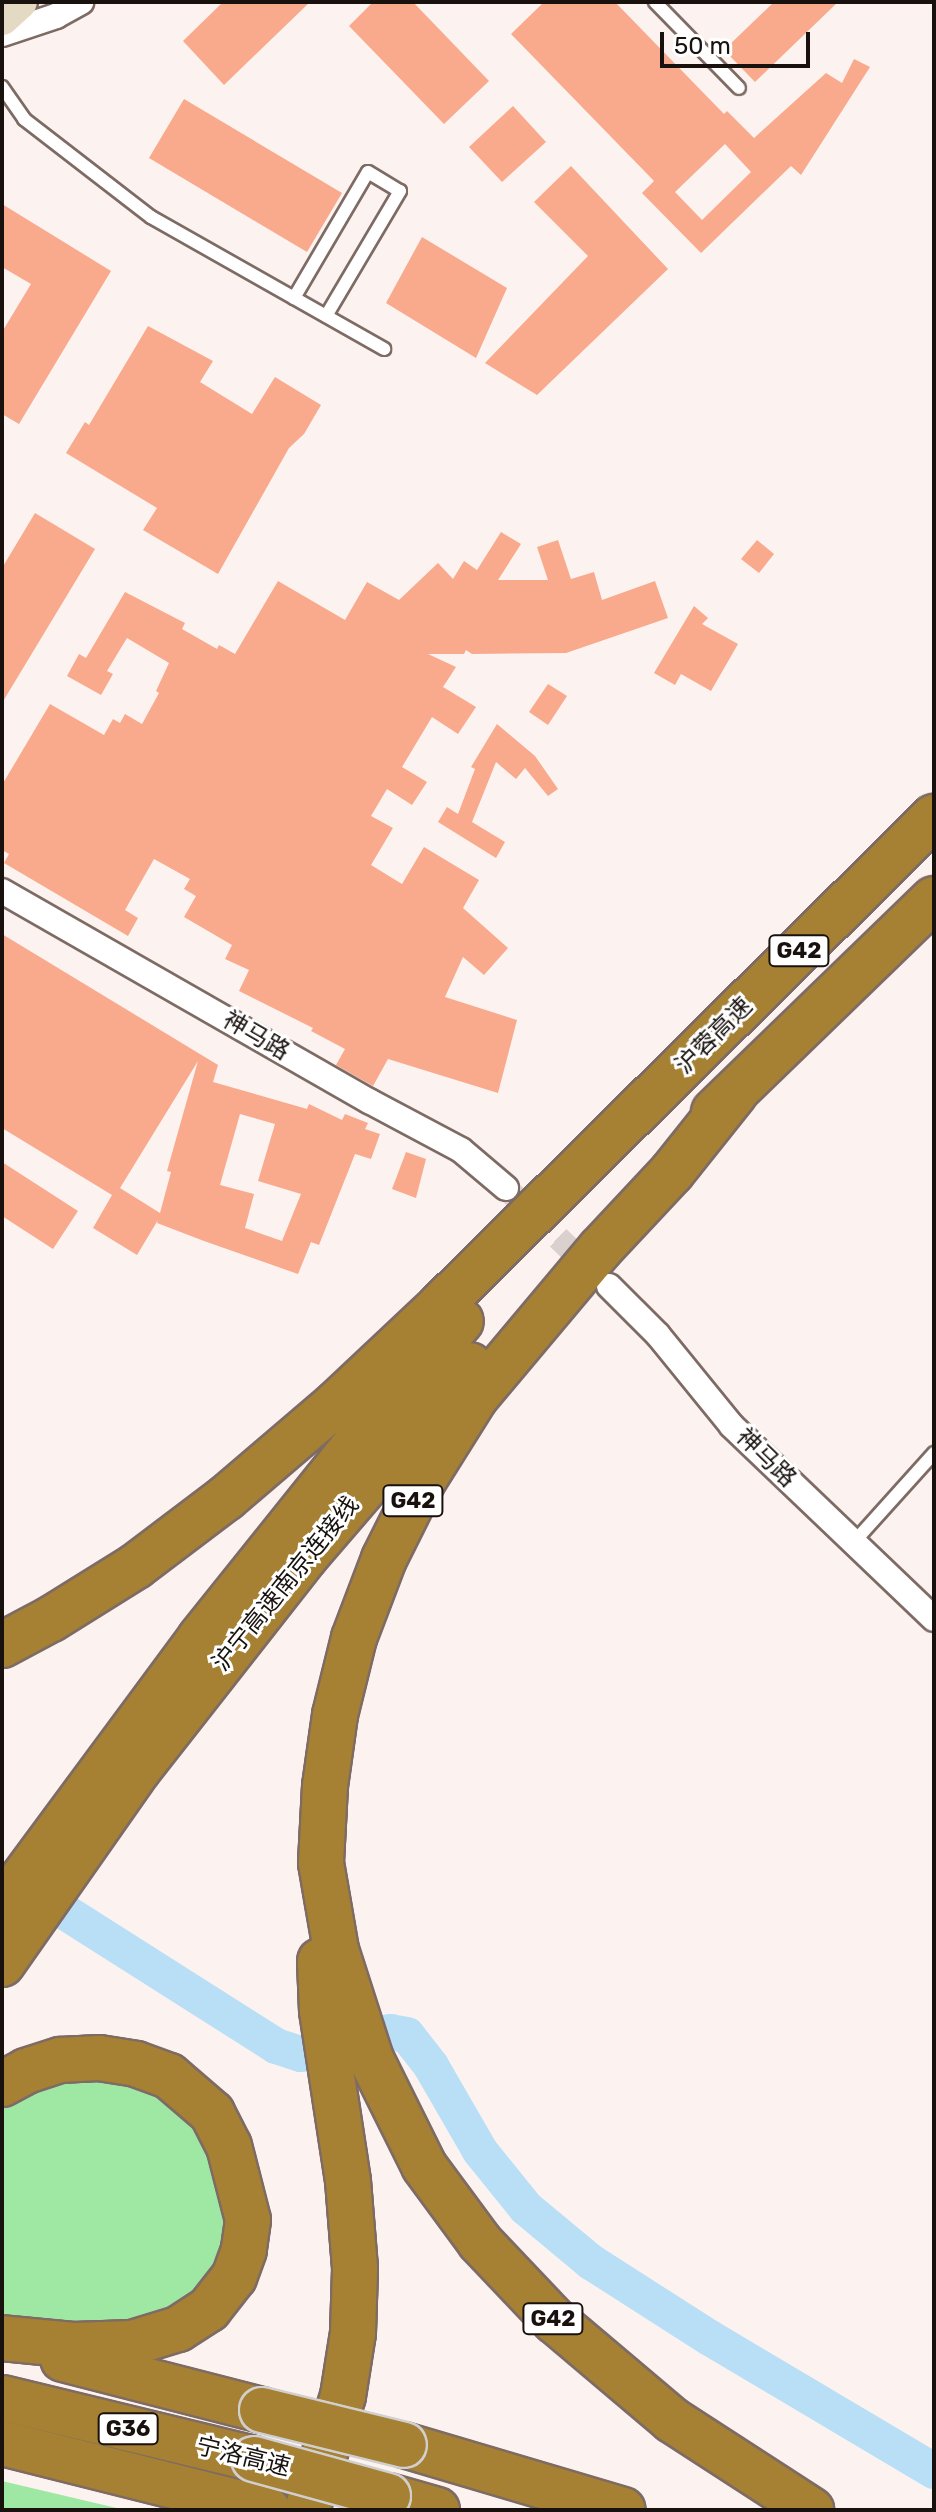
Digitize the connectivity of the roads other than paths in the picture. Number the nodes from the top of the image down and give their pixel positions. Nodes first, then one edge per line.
1 (20, 2) edge
2 (81, 2) edge
3 (655, 2) edge
4 (2, 18) edge
5 (2, 34) edge
6 (2, 87) edge
7 (739, 88) dead end
8 (294, 298) junction
9 (326, 316) junction
10 (384, 349) dead end
11 (934, 817) edge
12 (2, 891) edge
13 (934, 899) edge
14 (664, 1086) junction
15 (735, 1093) junction
16 (506, 1188) tunnel mouth
17 (609, 1286) tunnel mouth
18 (934, 1453) edge
19 (854, 1542) junction
20 (934, 1619) edge
21 (2, 1645) edge
22 (46, 1872) junction
23 (14, 1907) edge
24 (2, 1964) edge
25 (350, 2064) junction
26 (2, 2084) edge
27 (2, 2339) edge
28 (2, 2398) edge
29 (2, 2443) edge
30 (252, 2506) edge
31 (307, 2510) edge
32 (437, 2510) edge
33 (623, 2510) edge
34 (811, 2510) edge

1 - 4 main road
2 - 5 street
3 - 7 lane
6 - 8 lane
8 - 9 lane
8 - 9 lane
9 - 10 lane
11 - 14 highway, 沪蓉高速 / G42
12 - 16 street, 神马路
13 - 15 highway, G42
14 - 21 highway, G42
14 - 22 highway, 沪宁高速南京连接线 / G42
15 - 22 highway, 沪宁高速南京连接线 / G42
15 - 25 highway, G42
17 - 19 street, 神马路
18 - 19 lane
19 - 20 street, 神马路
22 - 23 highway, 沪宁高速南京连接线 / G42
23 - 24 highway, 沪宁高速南京连接线 / G42
25 - 31 highway
25 - 34 highway, G42
26 - 27 highway
27 - 33 highway, bridge
28 - 32 highway, 宁洛高速 / G36, bridge
29 - 30 highway, 宁洛高速 / G36

